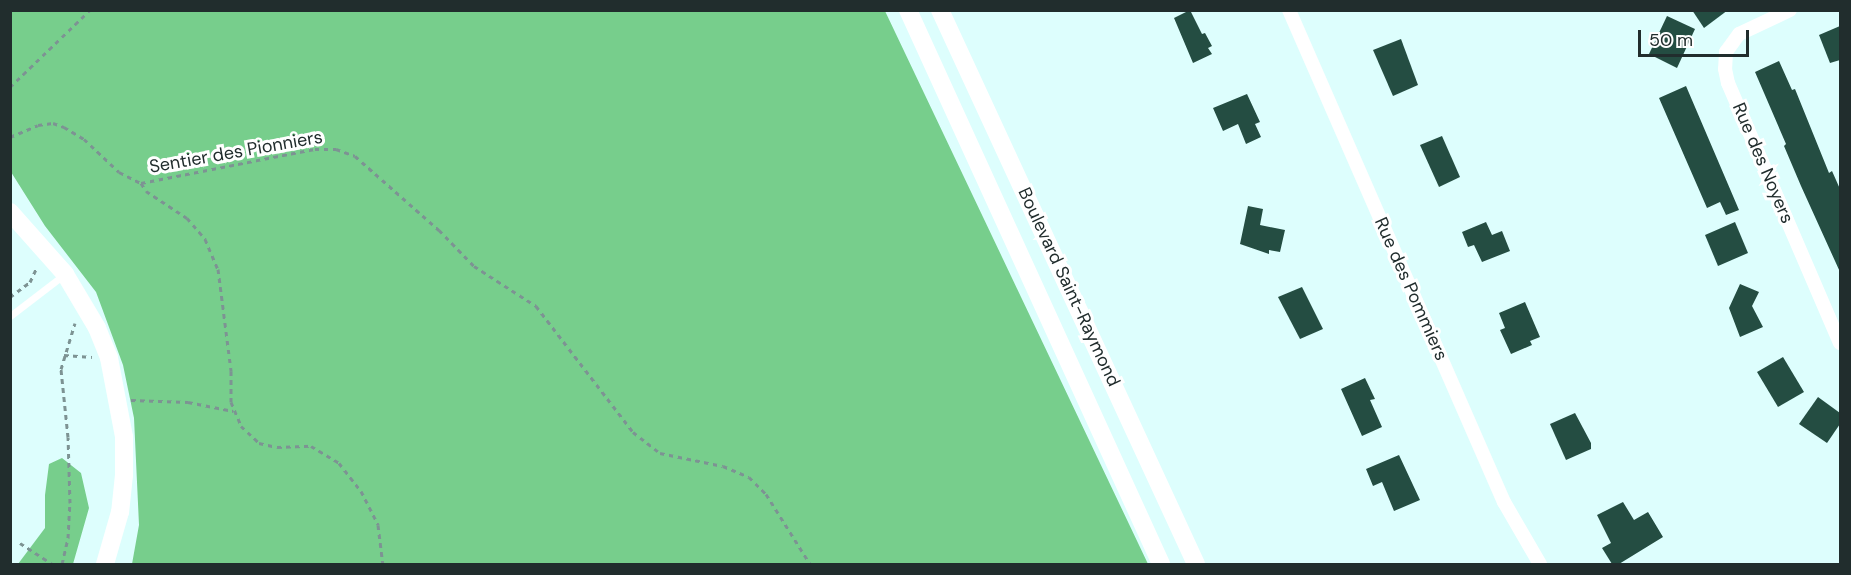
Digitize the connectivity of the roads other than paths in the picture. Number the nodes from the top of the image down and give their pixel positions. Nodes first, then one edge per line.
1 (908, 10) edge
2 (940, 10) edge
3 (1289, 10) edge
4 (1790, 10) edge
5 (10, 212) edge
6 (65, 274) junction
7 (10, 316) edge
8 (1840, 343) edge
9 (105, 564) edge
10 (1161, 564) edge
11 (1196, 564) edge
12 (1540, 564) edge

1 - 10 main road, Boulevard Saint-Raymond
2 - 11 main road, Boulevard Saint-Raymond
3 - 12 street, Rue des Pommiers
4 - 8 street, Rue des Noyers
5 - 6 main road
6 - 7 lane
6 - 9 main road

